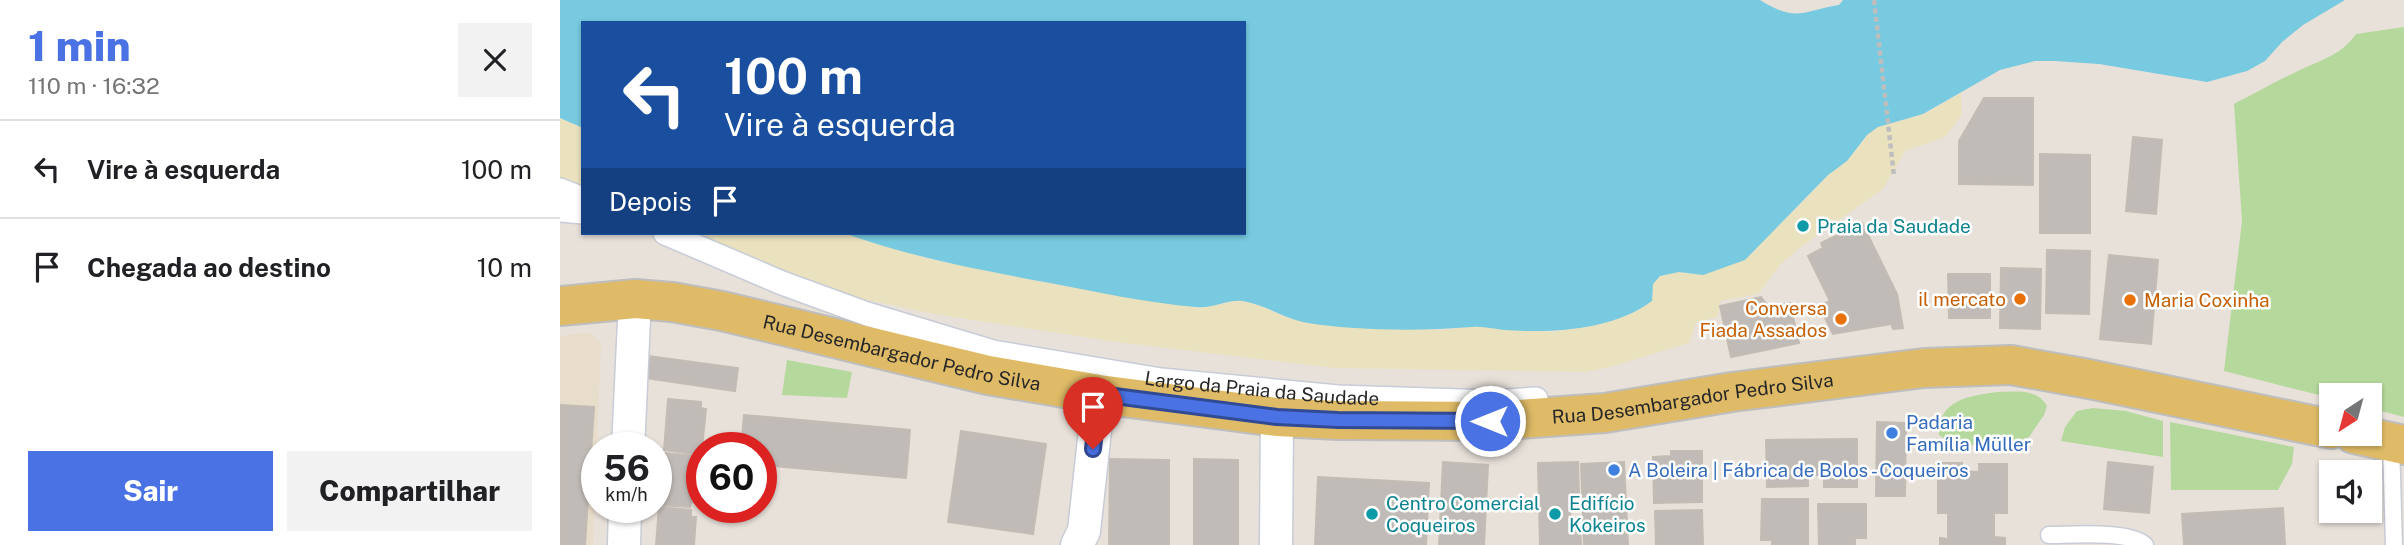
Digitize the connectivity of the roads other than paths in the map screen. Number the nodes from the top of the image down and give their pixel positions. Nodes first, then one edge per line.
1 (560, 190) edge
2 (581, 198) edge
3 (560, 211) edge
4 (581, 212) edge
5 (670, 235) edge
6 (635, 299) junction
7 (560, 306) edge
8 (1754, 370) dead end
9 (1099, 394) junction
10 (1277, 417) junction
11 (2319, 427) edge
12 (629, 432) edge
13 (2398, 444) edge
14 (625, 523) edge
15 (2049, 535) dead end
16 (624, 545) edge
17 (1077, 545) edge
18 (1276, 545) edge
19 (2145, 545) edge
20 (2393, 545) edge

1 - 2 street
3 - 4 street
5 - 8 street, Largo da Praia da Saudade
6 - 7 main road, Rua Desembargador Pedro Silva
6 - 9 main road, Rua Desembargador Pedro Silva
6 - 12 street
9 - 10 main road, Rua Desembargador Pedro Silva
9 - 17 street
10 - 11 main road, Rua Desembargador Pedro Silva
10 - 18 street
13 - 20 lane
14 - 16 street
15 - 19 lane

